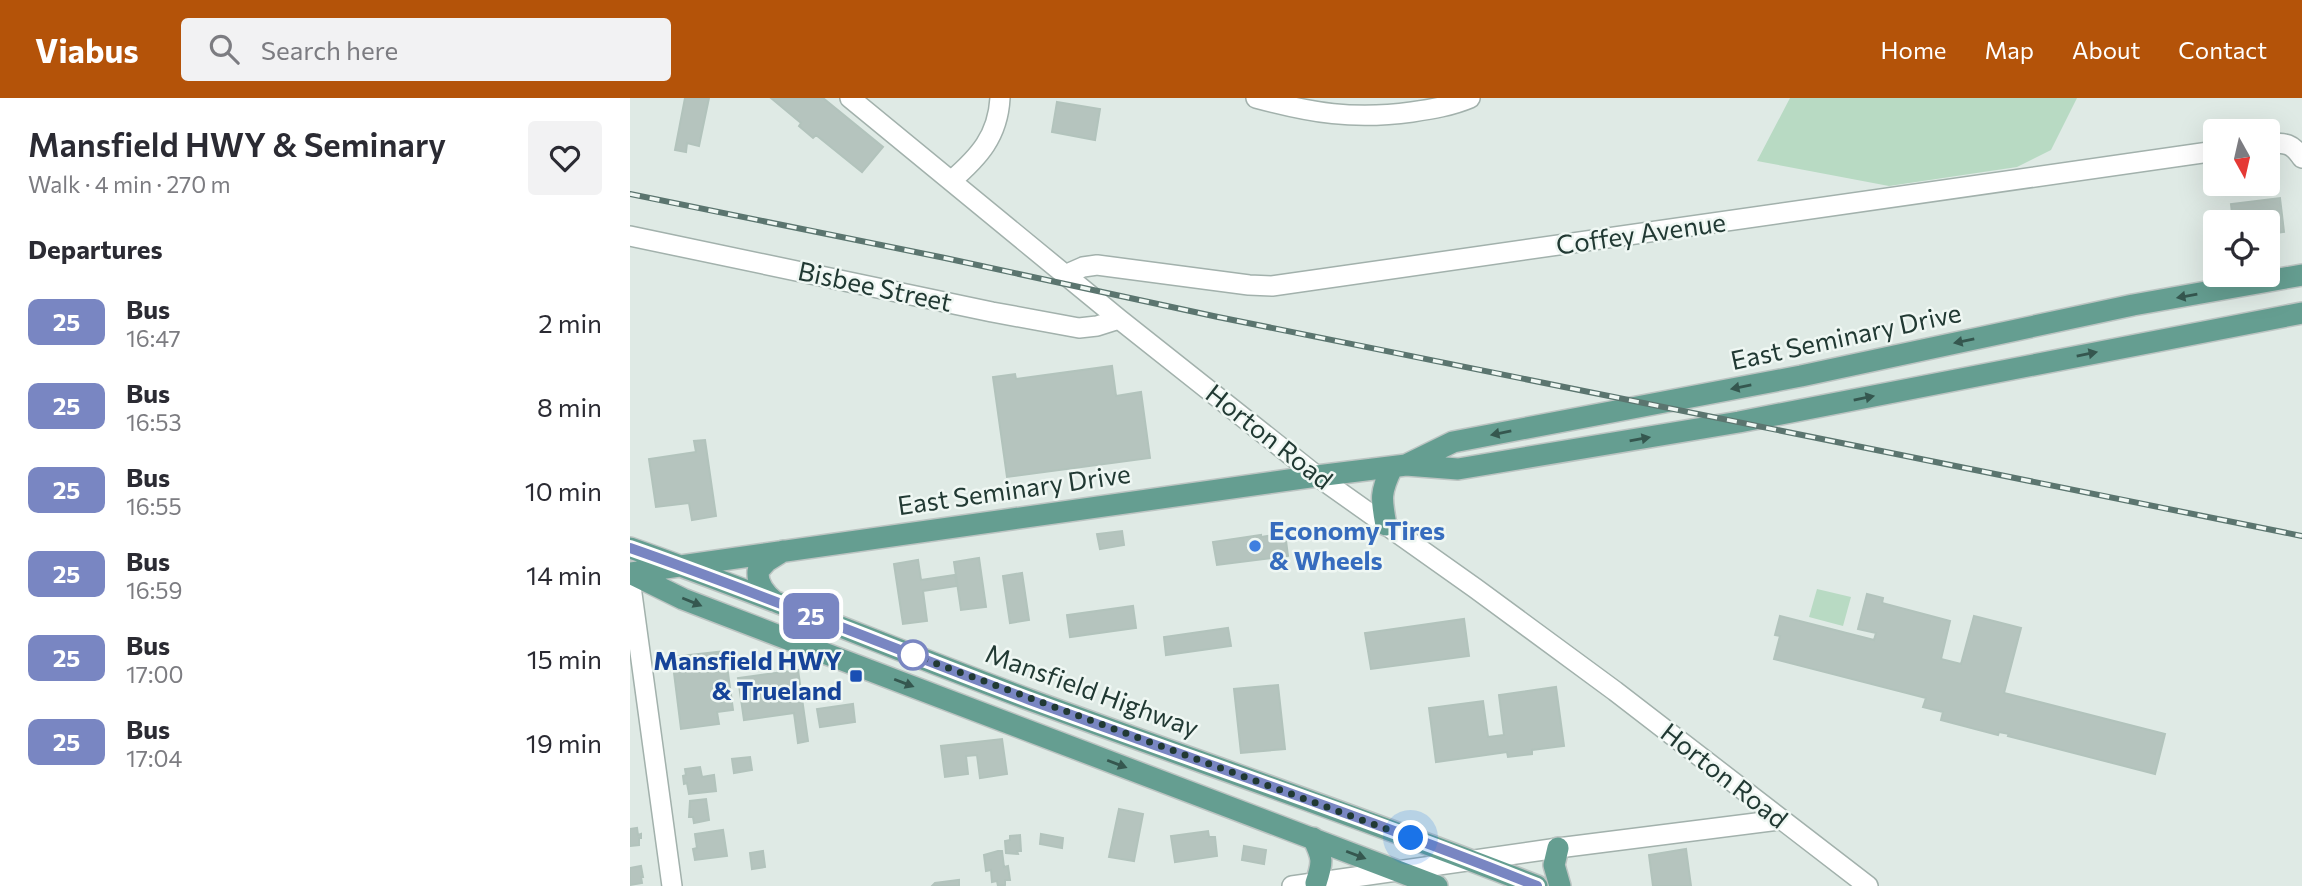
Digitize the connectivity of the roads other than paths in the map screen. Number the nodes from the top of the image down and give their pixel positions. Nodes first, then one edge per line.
1 (850, 98) edge
2 (1000, 98) edge
3 (1255, 98) edge
4 (1470, 98) edge
5 (2203, 153) edge
6 (951, 181) junction
7 (630, 236) edge
8 (1067, 274) junction
9 (2302, 275) edge
10 (2302, 313) edge
11 (1119, 319) junction
12 (1920, 351) junction
13 (1928, 385) junction
14 (1399, 467) junction
15 (1317, 476) junction
16 (1386, 525) junction
17 (630, 548) edge
18 (785, 550) junction
19 (681, 566) junction
20 (630, 575) edge
21 (774, 601) junction
22 (1780, 820) junction
23 (1313, 838) junction
24 (1558, 848) junction
25 (1474, 861) junction
26 (1399, 872) junction
27 (1316, 883) junction
28 (672, 886) edge
29 (1292, 886) edge
30 (1437, 886) edge
31 (1537, 886) edge
32 (1560, 886) edge
33 (1868, 886) edge

1 - 6 street, Horton Road
2 - 6 street
3 - 4 street
5 - 8 street, Coffey Avenue
6 - 8 street, Horton Road
7 - 11 street, Bisbee Street
8 - 11 street, Horton Road
9 -> 12 main road, East Seminary Drive
13 -> 10 main road, East Seminary Drive
11 - 15 street, Horton Road
12 - 13 main road
12 -> 14 main road, East Seminary Drive
14 -> 13 main road, East Seminary Drive
14 - 15 main road, East Seminary Drive
14 - 16 main road
15 - 16 street, Horton Road
15 - 18 main road, East Seminary Drive
16 - 22 street, Horton Road
17 - 19 main road, Mansfield Highway
18 - 19 main road, East Seminary Drive
18 - 21 main road
19 - 20 main road, East Seminary Drive
19 - 21 main road, Mansfield Highway
20 -> 23 main road
20 - 28 street
21 - 25 main road, Mansfield Highway
22 - 24 street
22 - 33 street, Horton Road
23 -> 26 main road
23 - 27 main road
24 - 25 street
24 - 32 main road
25 - 26 street
25 - 31 main road, Mansfield Highway
26 - 27 street
26 - 30 main road
27 - 29 street

